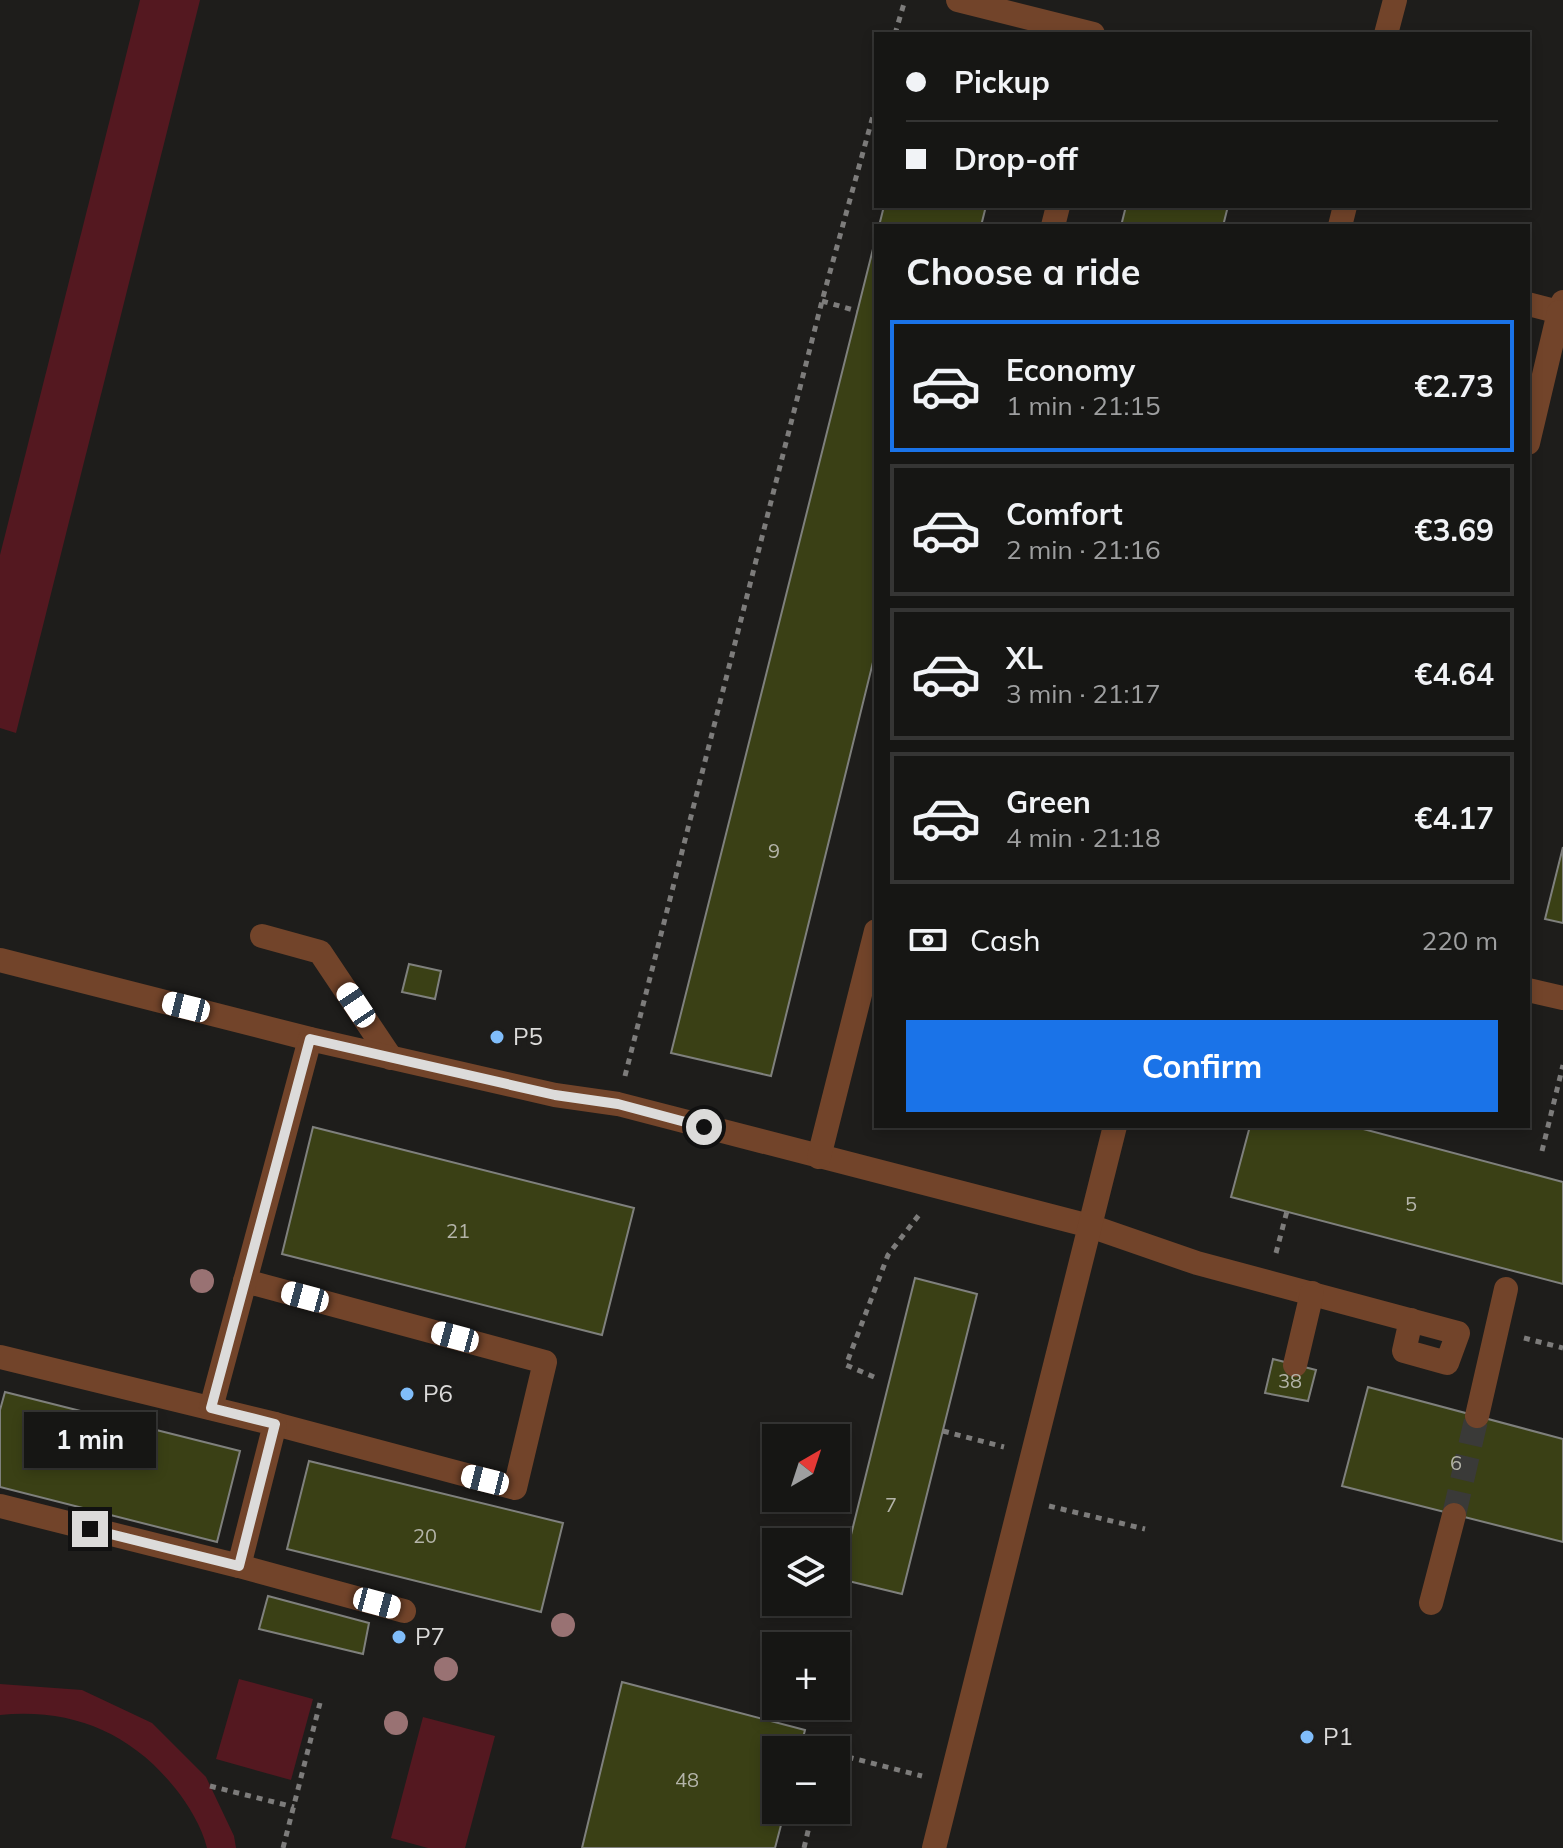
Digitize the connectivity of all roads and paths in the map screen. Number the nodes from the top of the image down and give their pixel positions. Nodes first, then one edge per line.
1 (905, 0) edge
2 (958, 0) edge
3 (1395, 0) edge
4 (896, 32) edge
5 (1085, 32) edge
6 (1387, 32) edge
7 (874, 112) edge
8 (822, 301) junction
9 (1530, 304) edge
10 (1561, 307) edge
11 (857, 311) dead end
12 (1530, 435) edge
13 (262, 936) dead end
14 (874, 939) edge
15 (0, 960) edge
16 (1530, 990) edge
17 (1563, 998) edge
18 (310, 1039) junction
19 (391, 1058) junction
20 (1563, 1065) edge
21 (618, 1104) junction
22 (1114, 1128) edge
23 (1542, 1151) dead end
24 (819, 1157) junction
25 (940, 1188) junction
26 (1287, 1211) dead end
27 (1090, 1226) junction
28 (245, 1281) junction
29 (1269, 1282) junction
30 (1506, 1289) dead end
31 (1312, 1293) junction
32 (1411, 1320) dead end
33 (1496, 1331) junction
34 (1563, 1348) edge
35 (0, 1357) edge
36 (1295, 1365) dead end
37 (874, 1377) dead end
38 (211, 1408) junction
39 (1477, 1416) tunnel mouth
40 (275, 1424) junction
41 (943, 1431) dead end
42 (1033, 1454) junction
43 (1021, 1499) junction
44 (0, 1506) edge
45 (1454, 1515) tunnel mouth
46 (1145, 1529) dead end
47 (239, 1566) junction
48 (1431, 1603) dead end
49 (404, 1611) dead end
50 (320, 1703) dead end
51 (850, 1758) edge
52 (950, 1784) junction
53 (210, 1786) dead end
54 (294, 1807) junction
55 (810, 1824) edge
56 (283, 1848) edge
57 (804, 1848) edge
58 (934, 1848) edge

1 - 4 path
2 - 5 lane
3 - 6 lane
7 - 8 path
8 - 11 path
8 - 21 path
9 - 10 lane
10 - 12 lane
13 - 19 lane
14 - 24 lane
15 - 18 lane
16 - 17 lane
18 - 19 lane
18 - 28 lane
19 - 21 lane
20 - 23 path
21 - 24 lane
22 - 27 lane
24 - 25 lane
25 - 27 lane
25 - 37 path
26 - 29 path
27 - 29 lane
27 - 42 lane
28 - 38 lane
28 - 40 lane
29 - 31 lane
30 - 33 lane
31 - 32 lane
31 - 36 lane
33 - 34 path
33 - 39 lane
35 - 38 lane
38 - 40 lane
40 - 47 lane
41 - 42 path
42 - 43 lane
43 - 46 path
43 - 52 lane
44 - 47 lane
45 - 48 lane
47 - 49 lane
50 - 54 path
51 - 52 path
52 - 58 lane
53 - 54 path
54 - 56 path
55 - 57 path

